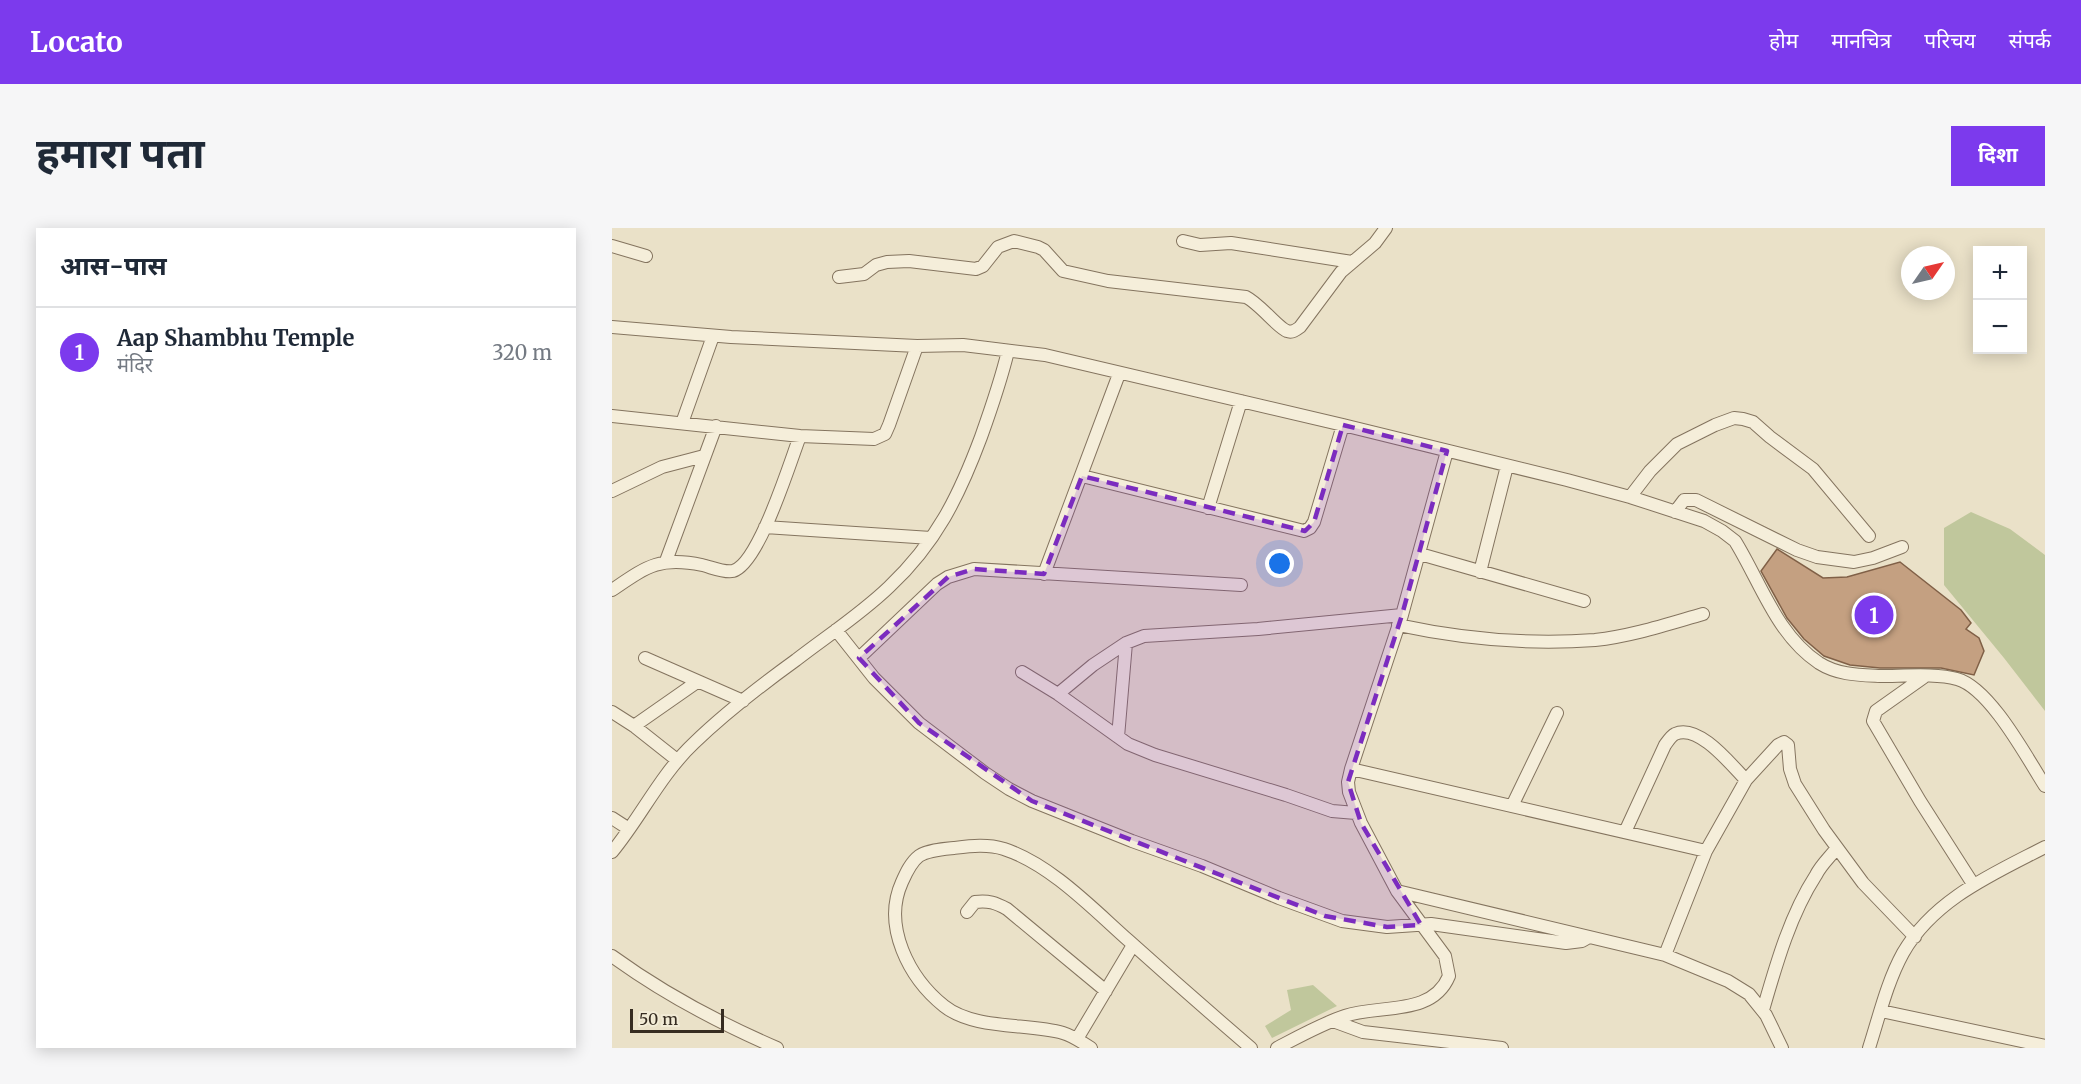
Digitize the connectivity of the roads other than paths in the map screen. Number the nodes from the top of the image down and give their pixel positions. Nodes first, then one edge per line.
1 (1386, 228) edge
2 (1183, 241) dead end
3 (612, 246) edge
4 (646, 256) dead end
5 (1352, 262) junction
6 (839, 277) dead end
7 (612, 327) edge
8 (713, 336) junction
9 (917, 346) junction
10 (1008, 351) junction
11 (1119, 374) junction
12 (1241, 401) junction
13 (612, 416) edge
14 (682, 423) junction
15 (1343, 424) junction
16 (716, 426) junction
17 (800, 436) junction
18 (1447, 451) junction
19 (704, 456) junction
20 (1507, 466) junction
21 (1082, 476) junction
22 (612, 490) edge
23 (1630, 497) junction
24 (1209, 508) junction
25 (1675, 512) junction
26 (765, 527) junction
27 (1869, 536) dead end
28 (931, 538) junction
29 (1902, 547) dead end
30 (1420, 554) junction
31 (666, 561) junction
32 (1480, 572) junction
33 (1044, 574) junction
34 (1241, 585) dead end
35 (612, 590) edge
36 (1584, 601) dead end
37 (1703, 614) dead end
38 (1400, 620) junction
39 (836, 630) junction
40 (1126, 643) junction
41 (645, 658) dead end
42 (859, 658) junction
43 (1022, 672) dead end
44 (1924, 677) junction
45 (697, 682) junction
46 (1058, 694) junction
47 (743, 701) junction
48 (612, 712) edge
49 (1557, 713) dead end
50 (634, 726) junction
51 (1118, 737) junction
52 (677, 759) junction
53 (1351, 769) junction
54 (1746, 780) junction
55 (2045, 786) edge
56 (1512, 806) junction
57 (1356, 813) junction
58 (612, 818) edge
59 (629, 829) junction
60 (1625, 832) junction
61 (2045, 847) edge
62 (1836, 849) junction
63 (1706, 851) junction
64 (612, 852) edge
65 (1973, 884) junction
66 (1397, 891) junction
67 (967, 912) dead end
68 (1421, 925) junction
69 (1590, 937) junction
70 (1915, 937) junction
71 (1133, 945) junction
72 (1665, 955) junction
73 (612, 956) edge
74 (1106, 991) junction
75 (1763, 1010) junction
76 (1881, 1011) junction
77 (1333, 1021) junction
78 (1077, 1039) junction
79 (2045, 1046) edge
80 (777, 1048) edge
81 (1091, 1048) edge
82 (1251, 1048) edge
83 (1277, 1048) edge
84 (1502, 1048) edge
85 (1782, 1048) edge
86 (1869, 1048) edge

1 - 5 street
2 - 5 street
3 - 4 street
5 - 6 street
7 - 8 street
8 - 9 street
8 - 14 street
9 - 10 street
9 - 17 street
10 - 11 street
10 - 28 street
11 - 12 street
11 - 21 street
12 - 15 street
12 - 24 street
13 - 14 street
14 - 16 street
15 - 18 street
15 - 24 street
16 - 17 street
16 - 19 street
17 - 26 street
18 - 20 street
18 - 30 street
19 - 22 street
19 - 31 street
20 - 23 street
20 - 32 street
21 - 24 street
21 - 33 street
23 - 25 street
23 - 27 street
25 - 29 street
25 - 44 street
26 - 28 street
26 - 31 street
28 - 39 street
30 - 32 street
30 - 38 street
31 - 35 street
32 - 36 street
33 - 34 street
33 - 42 street
37 - 38 street
38 - 40 street
38 - 53 street
39 - 42 street
39 - 47 street
40 - 46 street
40 - 51 street
41 - 45 street
42 - 68 street
43 - 46 street
44 - 55 street
44 - 65 street
45 - 47 street
45 - 50 street
46 - 51 street
47 - 52 street
48 - 50 street
49 - 56 street
50 - 52 street
51 - 57 street
52 - 59 street
53 - 56 street
53 - 57 street
54 - 60 street
54 - 62 street
54 - 63 street
56 - 60 street
57 - 66 street
58 - 59 street
59 - 64 street
60 - 63 street
61 - 65 street
62 - 70 street
62 - 75 street
63 - 72 street
65 - 70 street
66 - 68 street
66 - 69 street
67 - 74 street
68 - 69 street
68 - 77 street
69 - 72 street
70 - 76 street
71 - 74 street
71 - 78 street
71 - 82 street
72 - 75 street
73 - 80 street
74 - 78 street
75 - 85 street
76 - 79 street
76 - 86 street
77 - 83 street
77 - 84 street
78 - 81 street

